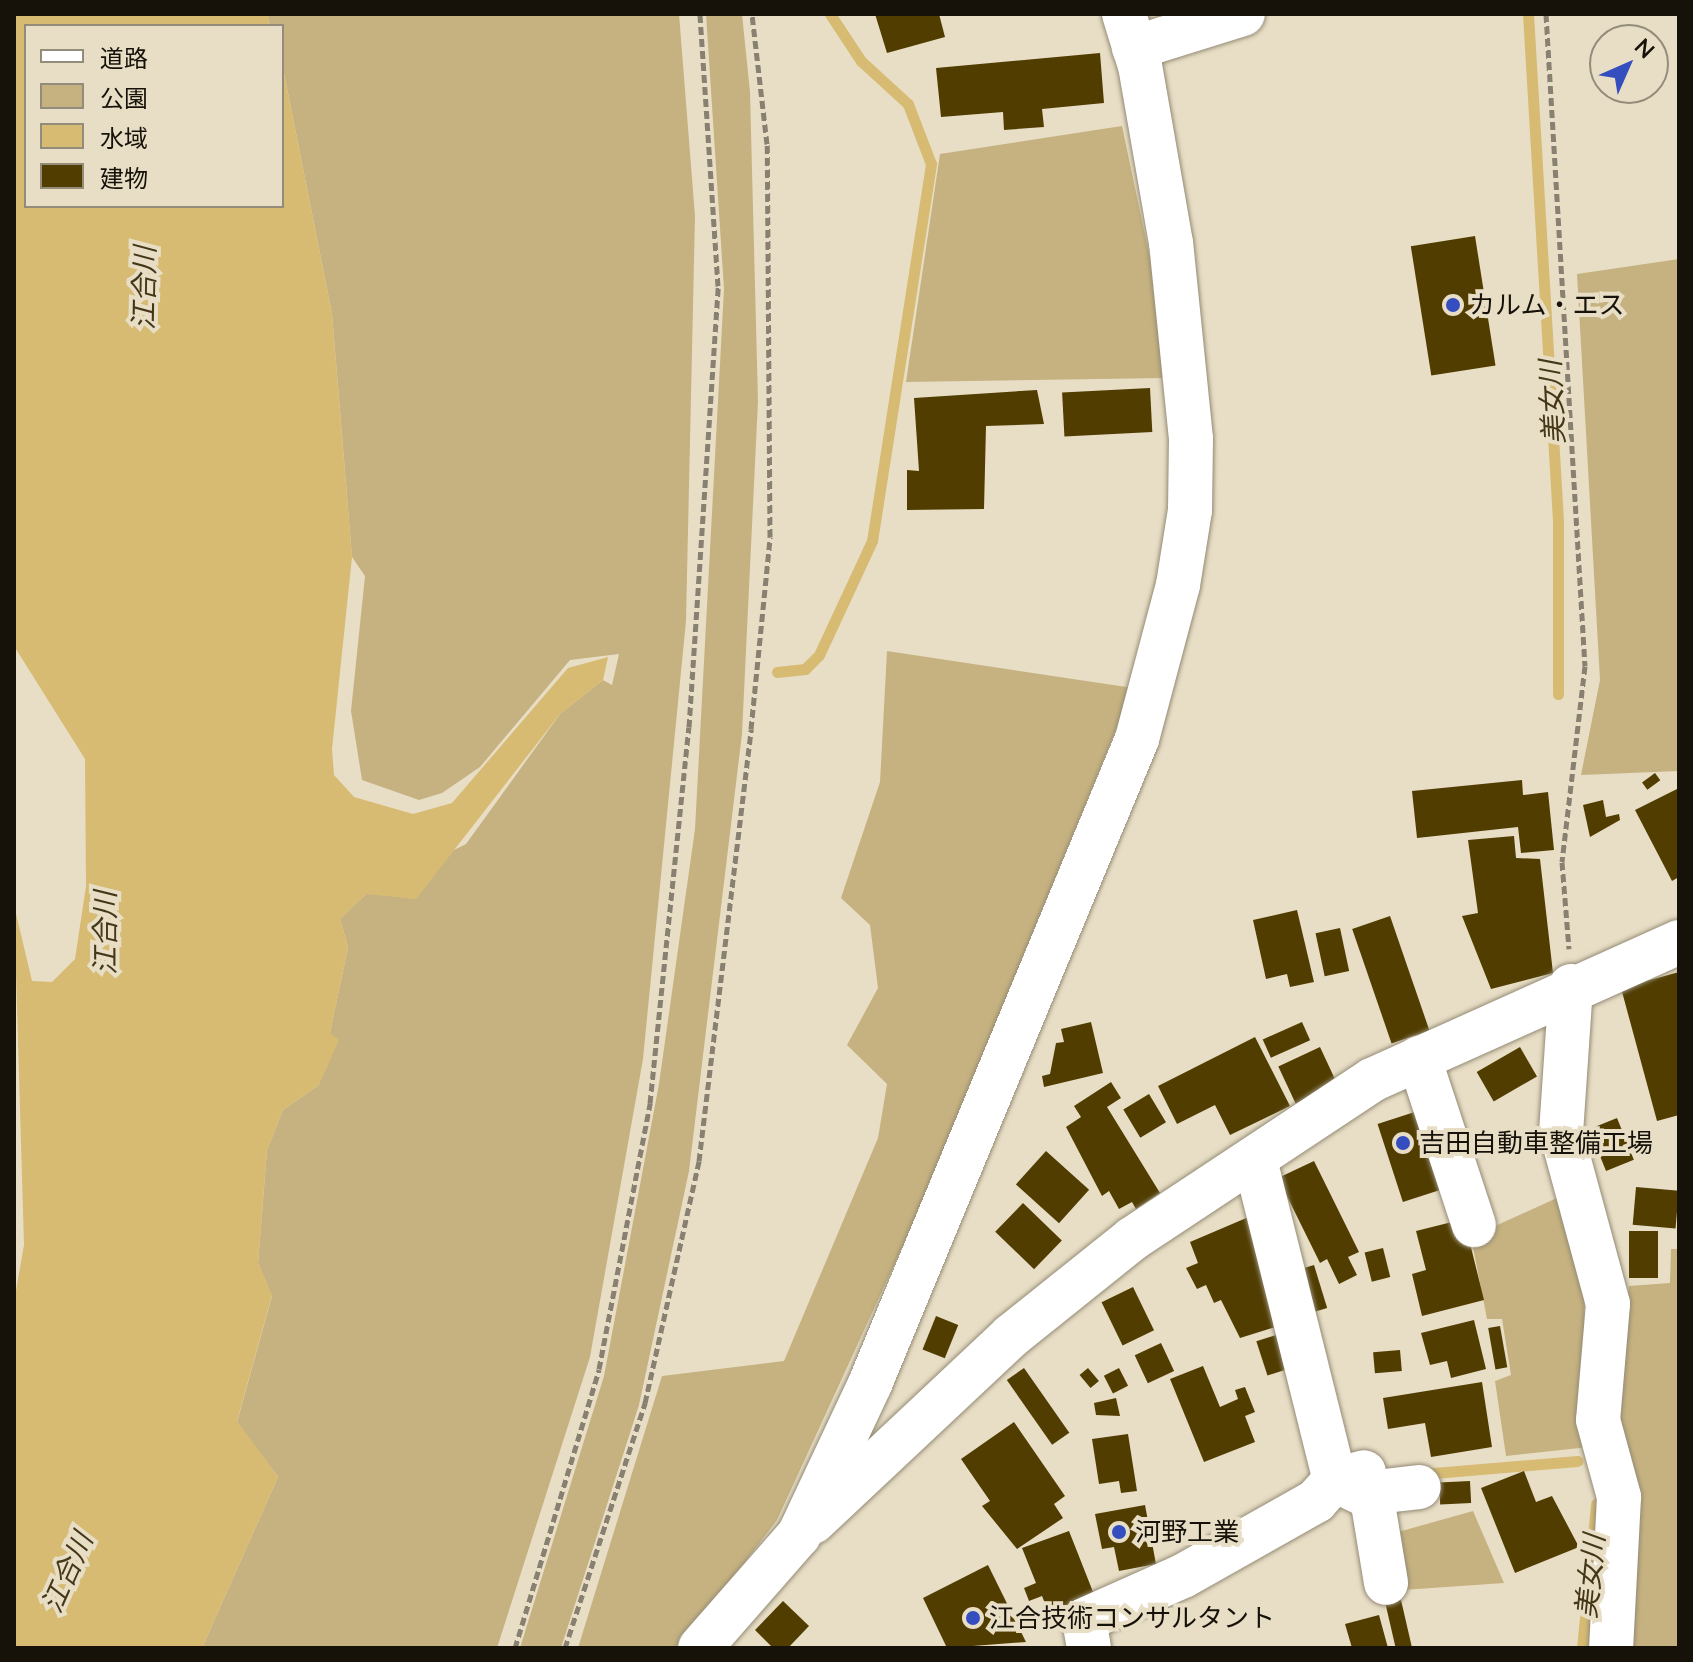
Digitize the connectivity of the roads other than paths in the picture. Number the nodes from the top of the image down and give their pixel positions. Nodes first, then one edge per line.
1 (1243, 14) edge
2 (1129, 31) edge
3 (1679, 942) edge
4 (1571, 986) junction
5 (1419, 1058) junction
6 (1255, 1160) junction
7 (1474, 1225) dead end
8 (1360, 1481) junction
9 (1419, 1487) dead end
10 (799, 1535) junction
11 (1386, 1583) dead end
12 (700, 1648) edge
13 (1089, 1648) edge
14 (1611, 1648) edge

1 - 2 street
2 - 10 street
3 - 4 street
4 - 5 street
4 - 14 street
5 - 6 street
5 - 7 street
6 - 8 street
6 - 10 street
8 - 9 street
8 - 11 street
8 - 13 street
10 - 12 street

